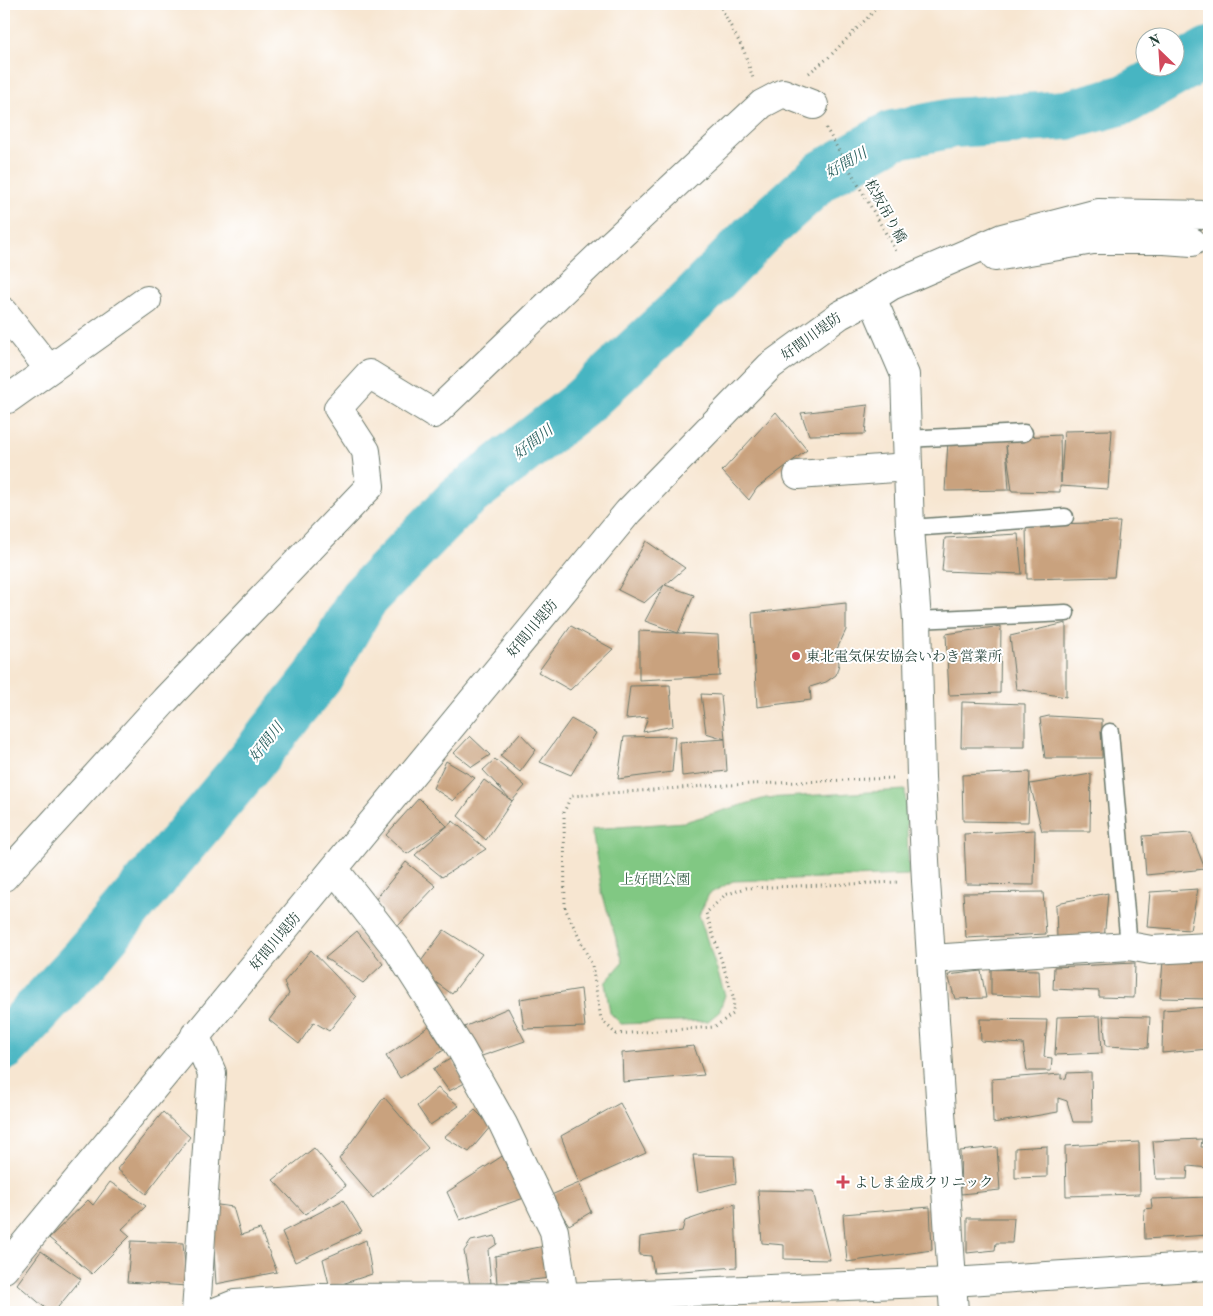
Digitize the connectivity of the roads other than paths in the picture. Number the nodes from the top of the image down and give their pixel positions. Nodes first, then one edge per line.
1 (814, 105) road end
2 (1209, 215) edge
3 (1192, 242) dead end
4 (952, 260) junction
5 (872, 298) junction
6 (147, 300) dead end
7 (4, 312) edge
8 (49, 369) junction
9 (8, 399) dead end
10 (1024, 433) dead end
11 (906, 439) junction
12 (908, 467) junction
13 (798, 475) dead end
14 (1065, 517) dead end
15 (910, 528) junction
16 (1066, 613) dead end
17 (917, 620) junction
18 (1110, 732) dead end
19 (334, 870) junction
20 (4, 878) edge
21 (1129, 946) junction
22 (1209, 946) edge
23 (931, 959) junction
24 (195, 1036) junction
25 (1209, 1266) edge
26 (4, 1269) edge
27 (951, 1282) junction
28 (564, 1305) edge
29 (196, 1312) edge
30 (215, 1312) edge
31 (954, 1312) edge

1 - 20 street
2 - 4 street, 好間川堤防
3 - 4 street
4 - 5 street, 好間川堤防
5 - 11 street
5 - 19 street, 好間川堤防
6 - 8 street
7 - 8 street
8 - 9 street
10 - 11 lane
11 - 12 street
12 - 13 street
12 - 15 street
14 - 15 lane
15 - 17 street
16 - 17 lane
17 - 23 street
18 - 21 lane
19 - 24 street, 好間川堤防
19 - 28 street
21 - 22 street
21 - 23 street
23 - 27 street
24 - 26 street, 好間川堤防
24 - 29 street
25 - 27 street
27 - 28 street
27 - 31 street
28 - 30 street

